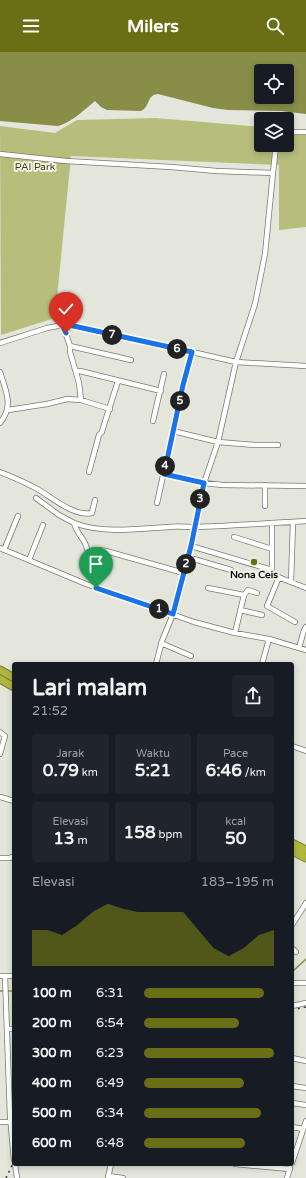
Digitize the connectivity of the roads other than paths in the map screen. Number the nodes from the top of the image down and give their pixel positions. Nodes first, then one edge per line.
1 (294, 132) edge
2 (306, 132) edge
3 (275, 152) edge
4 (0, 154) edge
5 (273, 173) junction
6 (62, 325) junction
7 (0, 343) edge
8 (70, 346) junction
9 (192, 352) junction
10 (131, 360) dead end
11 (236, 362) junction
12 (306, 366) edge
13 (76, 371) junction
14 (0, 372) edge
15 (164, 374) dead end
16 (118, 381) junction
17 (161, 391) junction
18 (81, 400) junction
19 (110, 409) junction
20 (8, 410) junction
21 (153, 421) dead end
22 (0, 423) edge
23 (173, 431) junction
24 (218, 442) junction
25 (278, 445) dead end
26 (0, 472) edge
27 (89, 472) dead end
28 (164, 474) junction
29 (204, 483) junction
30 (265, 485) junction
31 (306, 486) edge
32 (36, 498) dead end
33 (96, 500) dead end
34 (157, 503) dead end
35 (265, 506) dead end
36 (18, 516) dead end
37 (306, 521) edge
38 (293, 522) junction
39 (74, 523) junction
40 (272, 523) junction
41 (43, 525) dead end
42 (195, 527) junction
43 (234, 537) dead end
44 (191, 546) junction
45 (272, 548) junction
46 (2, 549) edge
47 (89, 552) junction
48 (187, 557) junction
49 (29, 560) junction
50 (231, 570) dead end
51 (272, 570) junction
52 (184, 573) junction
53 (279, 577) junction
54 (291, 582) junction
55 (96, 588) junction
56 (208, 588) dead end
57 (306, 588) edge
58 (257, 593) dead end
59 (244, 595) junction
60 (240, 610) junction
61 (173, 614) junction
62 (262, 615) dead end
63 (295, 622) dead end
64 (306, 627) edge
65 (235, 633) junction
66 (269, 639) junction
67 (161, 644) junction
68 (299, 648) junction
69 (306, 650) edge
70 (191, 656) dead end
71 (156, 662) edge
72 (263, 662) edge
73 (0, 670) edge
74 (12, 677) edge
75 (0, 679) edge
76 (12, 686) edge
77 (0, 732) edge
78 (294, 747) edge
79 (306, 751) edge
80 (0, 754) edge
81 (0, 797) edge
82 (12, 800) edge
83 (294, 844) edge
84 (306, 850) edge
85 (294, 852) edge
86 (12, 857) edge
87 (0, 858) edge
88 (306, 858) edge
89 (306, 903) edge
90 (294, 922) edge
91 (3, 976) edge
92 (294, 983) edge
93 (306, 983) edge
94 (306, 1003) edge
95 (294, 1006) edge
96 (0, 1007) edge
97 (6, 1007) junction
98 (7, 1029) junction
99 (12, 1029) edge
100 (294, 1058) edge
101 (306, 1061) edge
102 (8, 1076) junction
103 (12, 1076) edge
104 (294, 1086) edge
105 (306, 1088) edge
106 (294, 1103) edge
107 (306, 1105) edge
108 (306, 1121) edge
109 (0, 1122) edge
110 (10, 1122) junction
111 (294, 1128) edge
112 (303, 1129) junction
113 (12, 1138) edge
114 (294, 1153) edge
115 (15, 1166) edge
116 (111, 1166) edge
117 (257, 1166) edge
118 (291, 1166) edge
119 (290, 1169) junction
120 (108, 1177) edge
121 (17, 1178) edge
122 (123, 1178) edge
123 (287, 1178) edge

1 - 2 street
3 - 5 street
4 - 5 street
5 - 11 street
6 - 7 street
6 - 8 street
6 - 9 street
8 - 10 street
8 - 13 street
9 - 11 street
9 - 23 street
11 - 12 street
11 - 24 street
13 - 16 street
13 - 18 street
14 - 20 street
15 - 17 street
16 - 17 street
16 - 19 street
17 - 21 street
18 - 19 street
18 - 20 street
19 - 27 street
20 - 22 street
23 - 24 street
23 - 28 street
24 - 25 street
24 - 29 street
26 - 33 street
28 - 29 street
28 - 34 street
29 - 30 street
29 - 42 street
30 - 31 street
30 - 35 street
32 - 39 street
36 - 46 street
37 - 38 street
38 - 40 street
38 - 54 street
39 - 42 street
39 - 47 street
40 - 42 street
40 - 45 street
41 - 49 street
42 - 44 street
43 - 45 street
44 - 48 street
44 - 51 street
45 - 51 street
46 - 49 street
47 - 52 street
47 - 55 street
48 - 50 street
48 - 52 street
49 - 55 street
51 - 53 street
52 - 61 street
53 - 54 street
53 - 63 street
54 - 57 street
55 - 61 street
56 - 59 street
58 - 59 street
59 - 60 street
60 - 62 street
60 - 65 street
61 - 65 street
61 - 67 street
64 - 68 street
65 - 66 street
66 - 68 street
66 - 72 street
67 - 70 street
67 - 71 street
68 - 69 street
73 - 74 highway
75 - 76 highway
77 - 80 street
78 - 79 street
81 - 82 street
83 - 84 highway
85 - 88 highway
86 - 87 street
89 - 90 street
91 - 97 street
92 - 93 street
94 - 95 street
96 - 97 street
97 - 98 street
98 - 99 street
98 - 102 street
100 - 101 street
102 - 103 street
102 - 110 street
104 - 105 street
106 - 107 street
108 - 112 street
109 - 110 street
110 - 113 street
111 - 112 street
112 - 114 street
115 - 121 street
116 - 120 street
117 - 119 street
118 - 119 street
119 - 123 street
120 - 122 street

